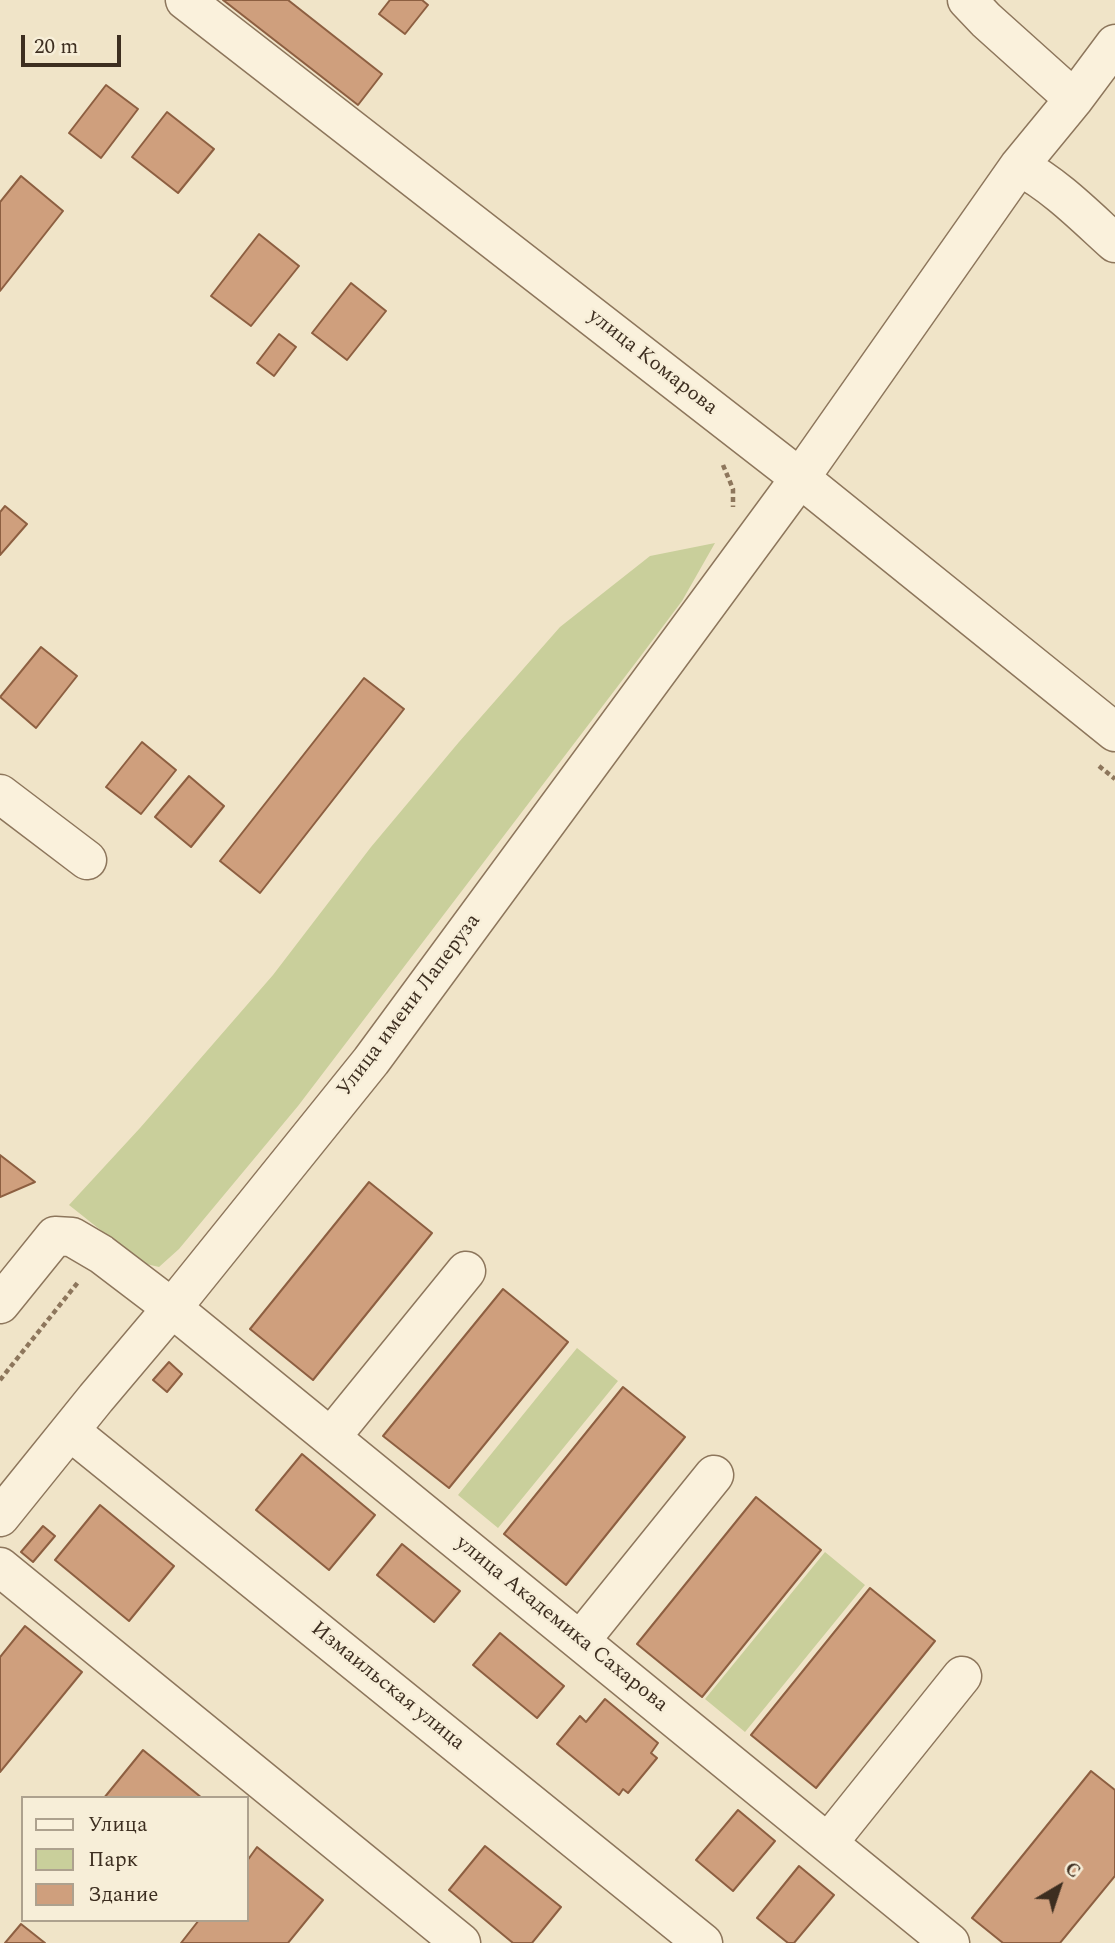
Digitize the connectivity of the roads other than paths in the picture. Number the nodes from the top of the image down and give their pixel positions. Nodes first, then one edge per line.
1 (185, 0) edge
2 (967, 0) edge
3 (1115, 44) edge
4 (1074, 99) junction
5 (1019, 166) junction
6 (1115, 243) edge
7 (800, 478) junction
8 (1115, 732) edge
9 (0, 794) edge
10 (87, 860) dead end
11 (466, 1271) dead end
12 (0, 1304) edge
13 (173, 1308) junction
14 (70, 1431) junction
15 (331, 1437) junction
16 (714, 1475) dead end
17 (0, 1517) edge
18 (0, 1567) edge
19 (580, 1640) junction
20 (962, 1676) dead end
21 (828, 1843) junction
22 (461, 1943) edge
23 (703, 1943) edge
24 (950, 1943) edge

1 - 7 street, улица Комарова
2 - 4 street
3 - 4 street, Улица имени Лаперуза
4 - 5 street, Улица имени Лаперуза
5 - 6 street
5 - 7 street, Улица имени Лаперуза
7 - 8 street, улица Комарова
7 - 13 street, Улица имени Лаперуза
9 - 10 street
11 - 15 street
12 - 13 street, улица Академика Сахарова
13 - 14 street, Улица имени Лаперуза
13 - 15 street, улица Академика Сахарова
14 - 17 street, Улица имени Лаперуза
14 - 23 street, Измаильская улица
15 - 19 street, улица Академика Сахарова
16 - 19 street
18 - 22 street
19 - 21 street, улица Академика Сахарова
20 - 21 street
21 - 24 street, улица Академика Сахарова

